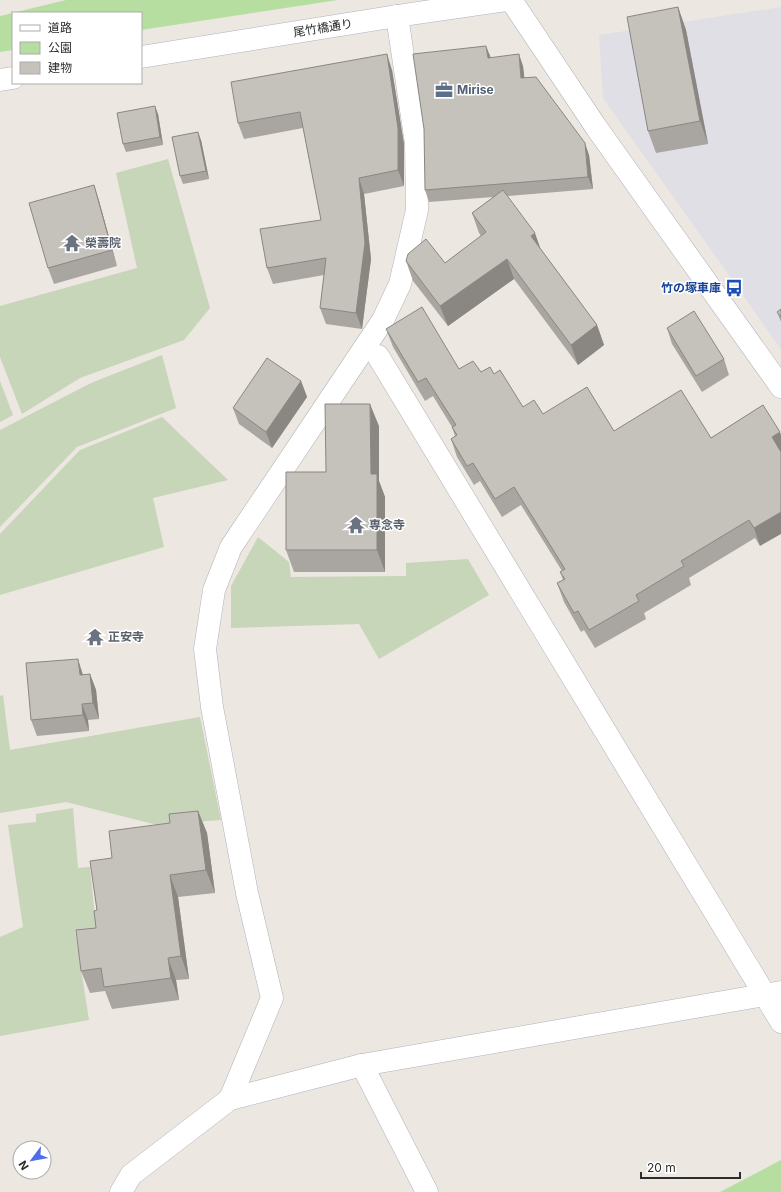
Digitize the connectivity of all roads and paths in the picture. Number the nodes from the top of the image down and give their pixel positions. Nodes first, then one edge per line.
1 (506, 0) edge
2 (511, 0) edge
3 (397, 16) junction
4 (142, 58) edge
5 (12, 78) edge
6 (0, 80) edge
7 (372, 350) junction
8 (781, 387) edge
9 (773, 993) edge
10 (781, 1022) edge
11 (362, 1065) junction
12 (230, 1099) junction
13 (121, 1192) edge
14 (427, 1192) edge

1 - 3 street, 尾竹橋通り
2 - 8 street
3 - 4 street, 尾竹橋通り
3 - 7 street
5 - 6 street
7 - 9 street
7 - 12 street
9 - 10 street
9 - 11 street
11 - 12 street
11 - 14 street
12 - 13 street

